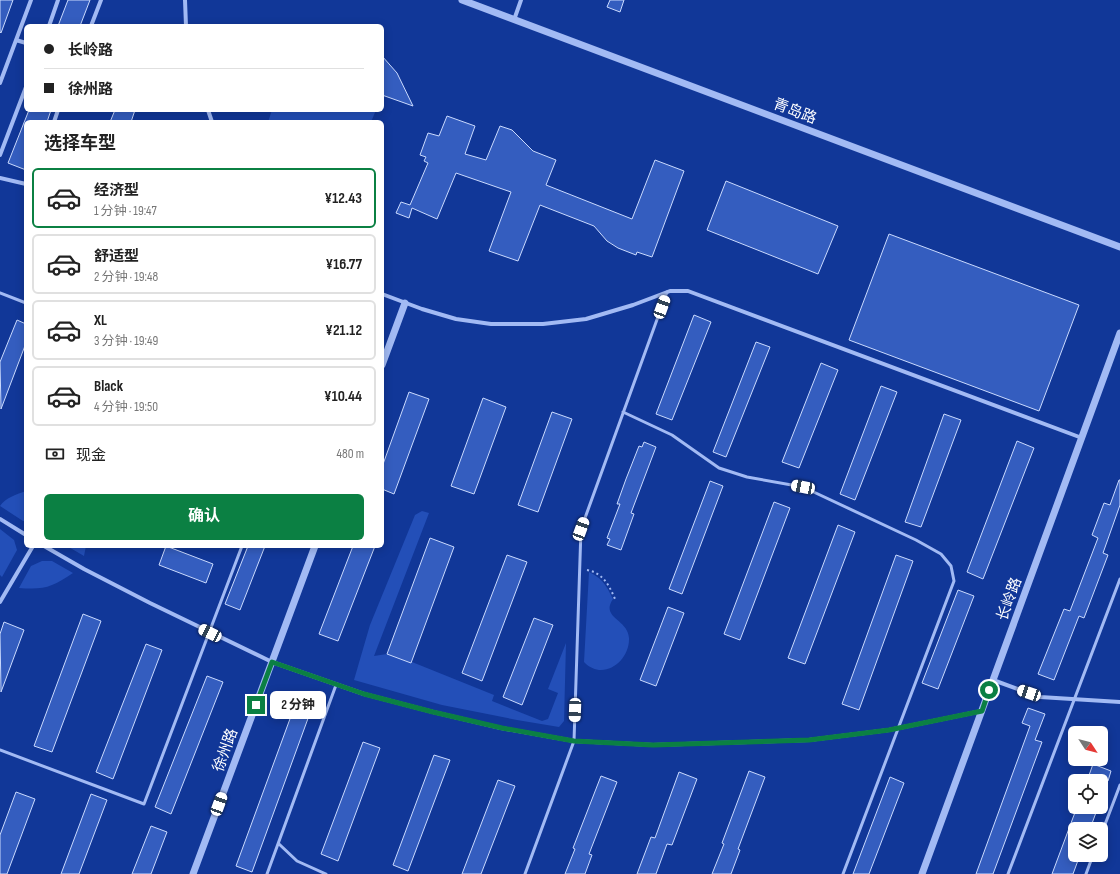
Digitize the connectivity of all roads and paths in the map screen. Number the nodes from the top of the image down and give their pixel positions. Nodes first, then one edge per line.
1 (31, 0) edge
2 (58, 0) edge
3 (101, 0) edge
4 (185, 0) edge
5 (462, 0) edge
6 (521, 0) edge
7 (514, 20) junction
8 (50, 24) edge
9 (92, 24) edge
10 (186, 24) edge
11 (16, 40) junction
12 (24, 42) edge
13 (0, 83) edge
14 (24, 91) edge
15 (0, 154) edge
16 (0, 178) edge
17 (24, 184) edge
18 (1120, 246) edge
19 (667, 292) junction
20 (0, 293) edge
21 (384, 295) edge
22 (24, 302) edge
23 (405, 303) junction
24 (1120, 333) edge
25 (384, 360) edge
26 (623, 412) junction
27 (1082, 438) junction
28 (0, 519) edge
29 (24, 534) edge
30 (32, 548) edge
31 (47, 548) edge
32 (241, 548) edge
33 (314, 548) edge
34 (579, 570) junction
35 (1120, 579) edge
36 (615, 599) dead end
37 (0, 602) edge
38 (210, 633) junction
39 (272, 662) junction
40 (993, 680) junction
41 (336, 685) junction
42 (1074, 699) junction
43 (1120, 702) edge
44 (982, 711) junction
45 (899, 728) junction
46 (574, 741) junction
47 (0, 750) edge
48 (1120, 785) edge
49 (1106, 822) edge
50 (279, 844) junction
51 (1091, 862) edge
52 (193, 874) edge
53 (267, 874) edge
54 (326, 874) edge
55 (525, 874) edge
56 (843, 874) edge
57 (922, 874) edge
58 (1008, 874) edge
59 (1086, 874) edge

1 - 11 street
2 - 8 street
3 - 9 street
4 - 10 street
5 - 7 street, 青岛路
6 - 7 street
7 - 18 street, 青岛路
11 - 12 street
11 - 13 street
14 - 15 street
16 - 17 street
19 - 23 street
19 - 26 lane
19 - 27 street
20 - 22 lane
21 - 23 street
23 - 25 street
24 - 27 street, 长岭路
26 - 34 lane
26 - 45 lane
27 - 40 street, 长岭路
28 - 29 street
30 - 37 street
31 - 38 street
32 - 38 lane
33 - 39 street, 徐州路
34 - 36 path
34 - 46 lane
35 - 42 lane
38 - 39 street
38 - 47 lane
39 - 41 street
39 - 52 street, 徐州路
40 - 42 street
40 - 44 street, 长岭路
41 - 46 street
41 - 50 lane
42 - 43 street
42 - 58 lane
44 - 45 street
44 - 57 street, 长岭路
45 - 46 street
45 - 56 lane
46 - 55 lane
48 - 49 lane
50 - 53 lane
50 - 54 lane
51 - 59 lane

